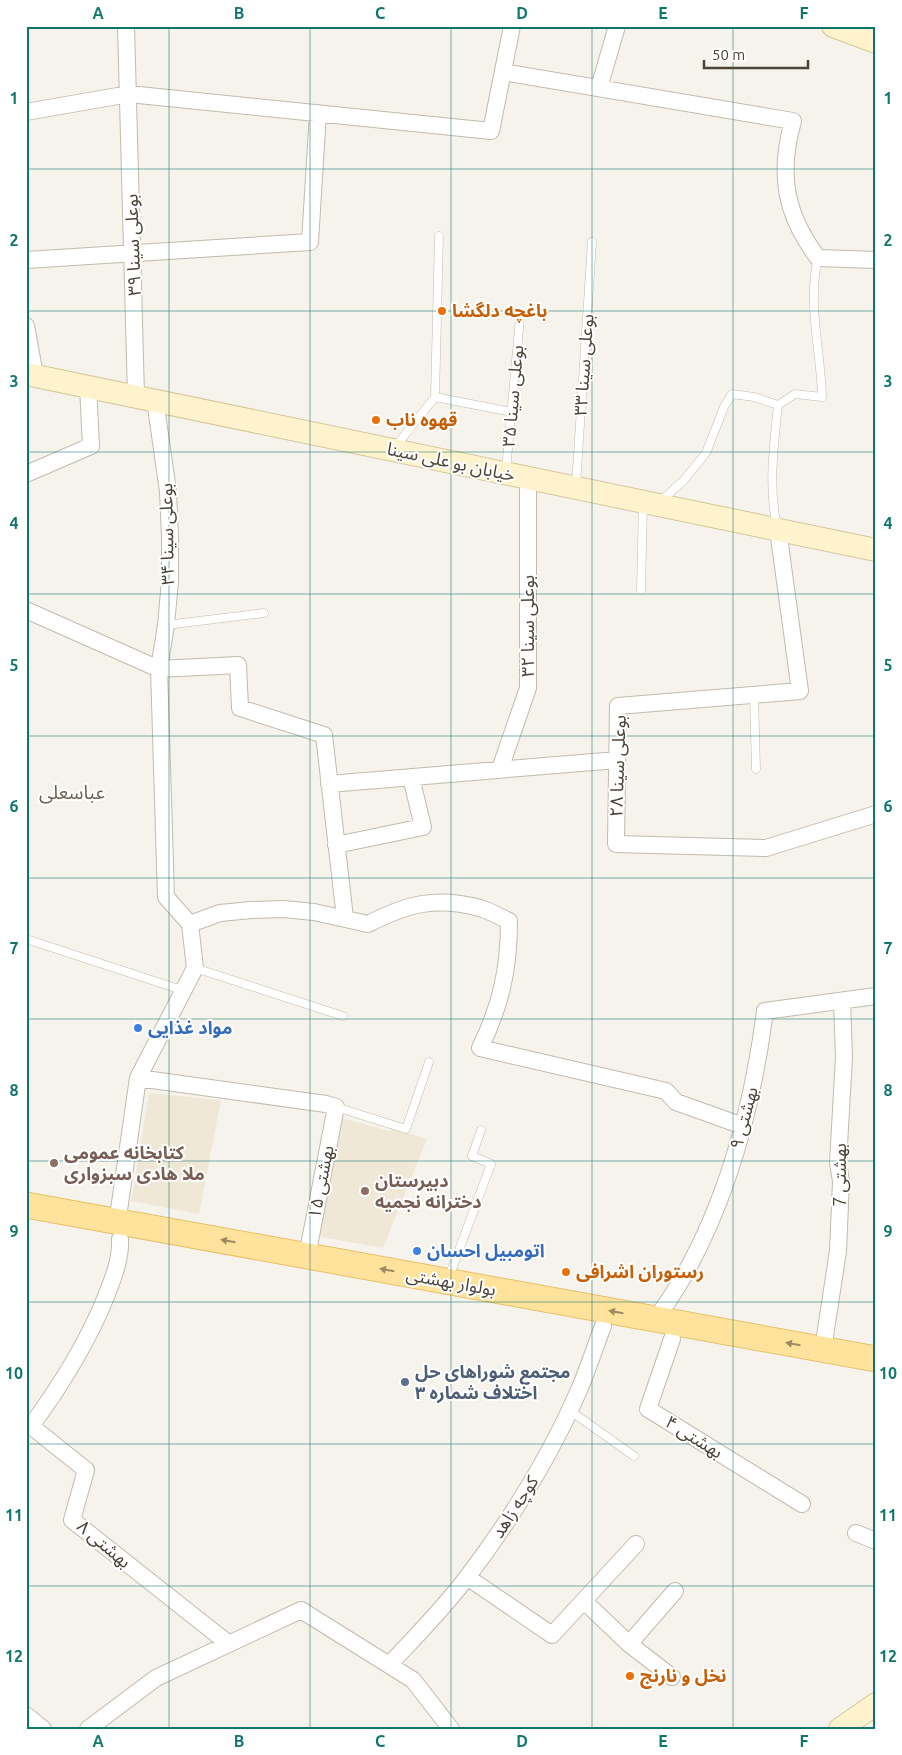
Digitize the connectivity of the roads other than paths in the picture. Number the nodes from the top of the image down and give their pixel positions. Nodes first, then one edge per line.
1 (126, 26) edge
2 (512, 26) edge
3 (617, 26) edge
4 (833, 26) edge
5 (876, 42) edge
6 (503, 72) junction
7 (599, 88) junction
8 (129, 94) junction
9 (26, 112) edge
10 (318, 113) junction
11 (439, 236) dead end
12 (592, 242) dead end
13 (134, 253) junction
14 (818, 258) junction
15 (26, 260) edge
16 (876, 260) edge
17 (520, 318) dead end
18 (26, 326) edge
19 (31, 375) edge
20 (88, 386) junction
21 (435, 397) junction
22 (146, 398) junction
23 (778, 405) junction
24 (512, 412) junction
25 (393, 450) junction
26 (26, 474) edge
27 (506, 474) junction
28 (528, 478) junction
29 (576, 488) junction
30 (650, 503) junction
31 (778, 530) junction
32 (876, 550) edge
33 (641, 590) dead end
34 (26, 610) edge
35 (264, 612) dead end
36 (166, 625) junction
37 (159, 669) junction
38 (754, 695) junction
39 (617, 760) junction
40 (500, 769) junction
41 (756, 769) dead end
42 (410, 777) junction
43 (329, 784) junction
44 (876, 814) edge
45 (336, 845) junction
46 (345, 918) junction
47 (190, 924) junction
48 (26, 938) edge
49 (196, 968) junction
50 (185, 991) junction
51 (876, 996) edge
52 (842, 1000) junction
53 (343, 1016) dead end
54 (429, 1062) dead end
55 (138, 1078) junction
56 (336, 1107) junction
57 (743, 1126) junction
58 (481, 1130) dead end
59 (26, 1205) edge
60 (26, 1222) edge
61 (120, 1230) junction
62 (307, 1256) junction
63 (448, 1281) junction
64 (656, 1319) junction
65 (603, 1326) junction
66 (672, 1339) junction
67 (822, 1349) junction
68 (876, 1359) edge
69 (876, 1376) edge
70 (569, 1410) junction
71 (634, 1456) dead end
72 (802, 1504) dead end
73 (856, 1532) dead end
74 (876, 1541) edge
75 (636, 1544) dead end
76 (467, 1577) junction
77 (675, 1591) dead end
78 (584, 1601) junction
79 (229, 1644) junction
80 (629, 1644) junction
81 (390, 1665) junction
82 (672, 1677) dead end
83 (874, 1710) edge
84 (26, 1715) edge
85 (43, 1729) edge
86 (88, 1729) edge
87 (451, 1729) edge
88 (840, 1729) edge

1 - 8 street, بوعلی سینا ۳۹
2 - 6 street
3 - 7 street
4 - 5 main road
6 - 7 street
6 - 10 street
7 - 14 street
8 - 9 street
8 - 10 street
8 - 13 street, بوعلی سینا ۳۹
10 - 13 street
11 - 21 lane
12 - 29 lane, بوعلی سینا ۳۳
13 - 15 street
13 - 22 street, بوعلی سینا ۳۹
14 - 16 street
14 - 23 lane
17 - 24 lane, بوعلی سینا ۳۵
18 - 19 street
19 - 20 main road, خیابان بو علی سینا
20 - 22 main road, خیابان بو علی سینا
20 - 26 street
21 - 24 lane
21 - 25 lane
22 - 25 main road, خیابان بو علی سینا
22 - 36 street, بوعلی سینا ۳۴
23 - 30 lane
23 - 31 lane
24 - 27 lane, بوعلی سینا ۳۵
25 - 27 main road, خیابان بو علی سینا
27 - 28 main road, خیابان بو علی سینا
28 - 29 main road, خیابان بو علی سینا
28 - 40 street, بوعلی سینا ۳۲
29 - 30 main road, خیابان بو علی سینا
30 - 31 main road, خیابان بو علی سینا
30 - 33 lane
31 - 32 main road, خیابان بو علی سینا
31 - 38 street, بوعلی سینا ۲۸
34 - 37 street
35 - 36 lane
36 - 37 street, بوعلی سینا ۳۴
37 - 43 street
37 - 47 street, بوعلی سینا ۳۴
38 - 39 street, بوعلی سینا ۲۸
38 - 41 lane
39 - 40 street
39 - 44 street, بوعلی سینا ۲۸
40 - 42 street
42 - 43 street
42 - 45 street
43 - 45 street
45 - 46 street
46 - 47 street
46 - 57 street
47 - 49 street
48 - 50 lane
49 - 50 street
49 - 53 lane
50 - 55 street
51 - 52 street, بهشتی ۹
52 - 57 street, بهشتی ۹
52 - 67 street, بهشتی 7
54 - 56 lane
55 - 56 street
55 - 61 street
56 - 62 street, بهشتی ۱۵
57 - 64 street, بهشتی ۹
58 - 63 lane
59 - 61 main road, بولوار بهشتی
60 - 61 main road, بولوار بهشتی
62 -> 61 main road, بولوار بهشتی
61 - 65 main road, بولوار بهشتی
61 - 79 street, بهشتی ۸
63 -> 62 main road, بولوار بهشتی
64 -> 63 main road, بولوار بهشتی
67 -> 64 main road, بولوار بهشتی
65 - 66 main road, بولوار بهشتی
65 - 70 street, کوچه زاهد
66 - 69 main road, بولوار بهشتی
66 - 72 street, بهشتی ۴
67 - 68 main road, بولوار بهشتی
70 - 71 lane
70 - 76 street, کوچه زاهد
73 - 74 street
75 - 78 street
76 - 78 street
76 - 81 street, کوچه زاهد
77 - 80 street
78 - 80 street
79 - 81 street
79 - 86 street
80 - 82 street
81 - 87 street
83 - 88 main road
84 - 85 street

